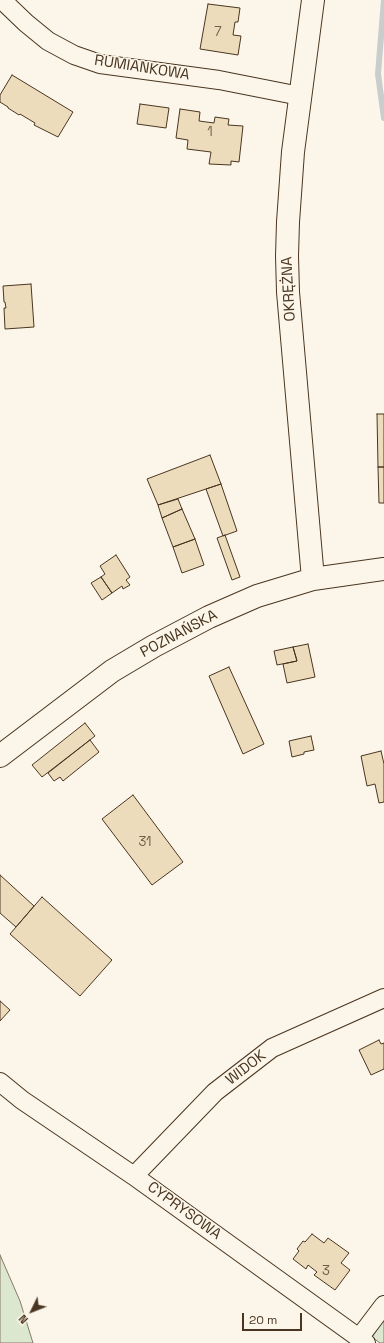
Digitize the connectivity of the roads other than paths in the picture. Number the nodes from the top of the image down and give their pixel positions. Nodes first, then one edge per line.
1 (2, 0) edge
2 (313, 0) edge
3 (300, 96) junction
4 (384, 569) edge
5 (313, 580) junction
6 (0, 756) edge
7 (384, 998) edge
8 (0, 1082) edge
9 (134, 1176) junction
10 (384, 1305) edge
11 (362, 1341) edge

1 - 3 street, RUMIANKOWA
2 - 3 street, OKRĘŻNA
3 - 5 street, OKRĘŻNA
4 - 5 street, POZNAŃSKA
5 - 6 street, POZNAŃSKA
7 - 9 street, WIDOK
8 - 9 street, CYPRYSOWA
9 - 11 street, CYPRYSOWA
10 - 11 street

